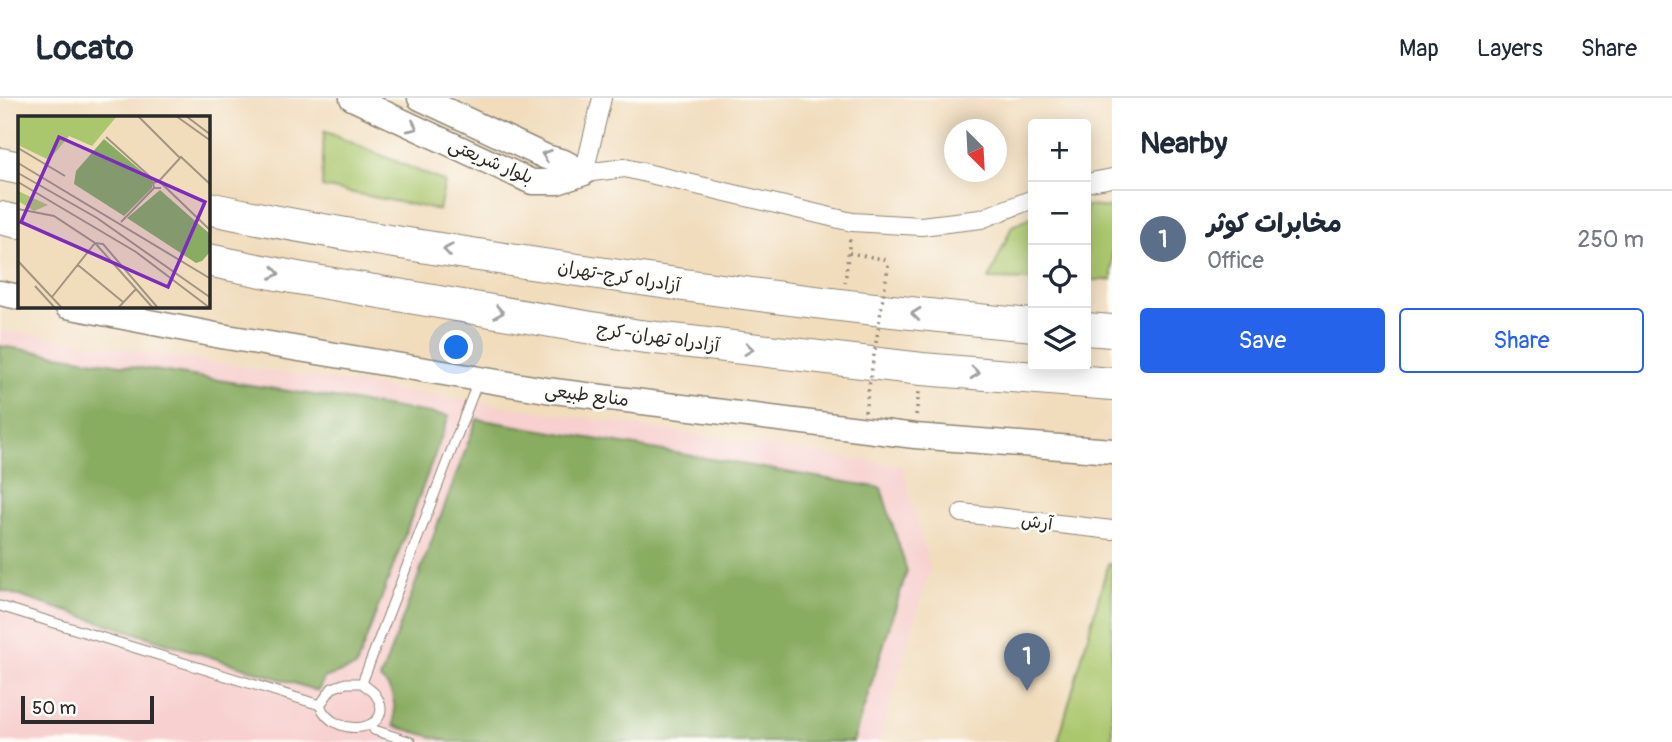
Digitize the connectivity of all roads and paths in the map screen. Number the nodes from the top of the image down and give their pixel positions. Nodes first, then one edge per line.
1 (352, 98) edge
2 (420, 98) edge
3 (602, 98) edge
4 (0, 164) edge
5 (18, 168) edge
6 (584, 173) junction
7 (1112, 178) edge
8 (1091, 182) edge
9 (1028, 201) edge
10 (210, 208) edge
11 (0, 218) edge
12 (18, 222) edge
13 (852, 222) junction
14 (849, 253) junction
15 (210, 260) edge
16 (0, 293) edge
17 (18, 297) edge
18 (842, 306) junction
19 (77, 308) edge
20 (950, 318) junction
21 (1028, 319) edge
22 (1091, 319) edge
23 (1112, 320) edge
24 (1028, 325) edge
25 (1091, 329) edge
26 (1112, 331) edge
27 (479, 379) junction
28 (1112, 384) edge
29 (865, 412) dead end
30 (1112, 451) edge
31 (962, 513) dead end
32 (1112, 530) edge
33 (0, 606) edge
34 (362, 683) junction
35 (320, 705) junction
36 (327, 728) dead end
37 (411, 742) edge

1 -> 6 street, بلوار شریعتی
6 -> 2 street, بلوار شریعتی
3 - 6 street
4 - 5 highway
6 - 13 street
7 - 8 street
9 - 13 street
18 -> 10 highway, آزادراه کرج-تهران
11 - 12 highway
13 - 14 path
14 - 18 path
14 - 29 path, bridge
15 -> 28 highway, آزادراه تهران-کرج
16 - 17 street
20 -> 18 highway, آزادراه کرج-تهران
19 - 27 street, منابع طبیعی
20 - 21 highway
20 - 24 highway, آزادراه کرج-تهران
22 - 23 highway
25 - 26 highway
27 - 30 street, منابع طبیعی
27 - 34 lane
31 - 32 street, آرش
33 - 35 lane
34 - 35 lane
34 - 37 lane
35 - 36 lane

